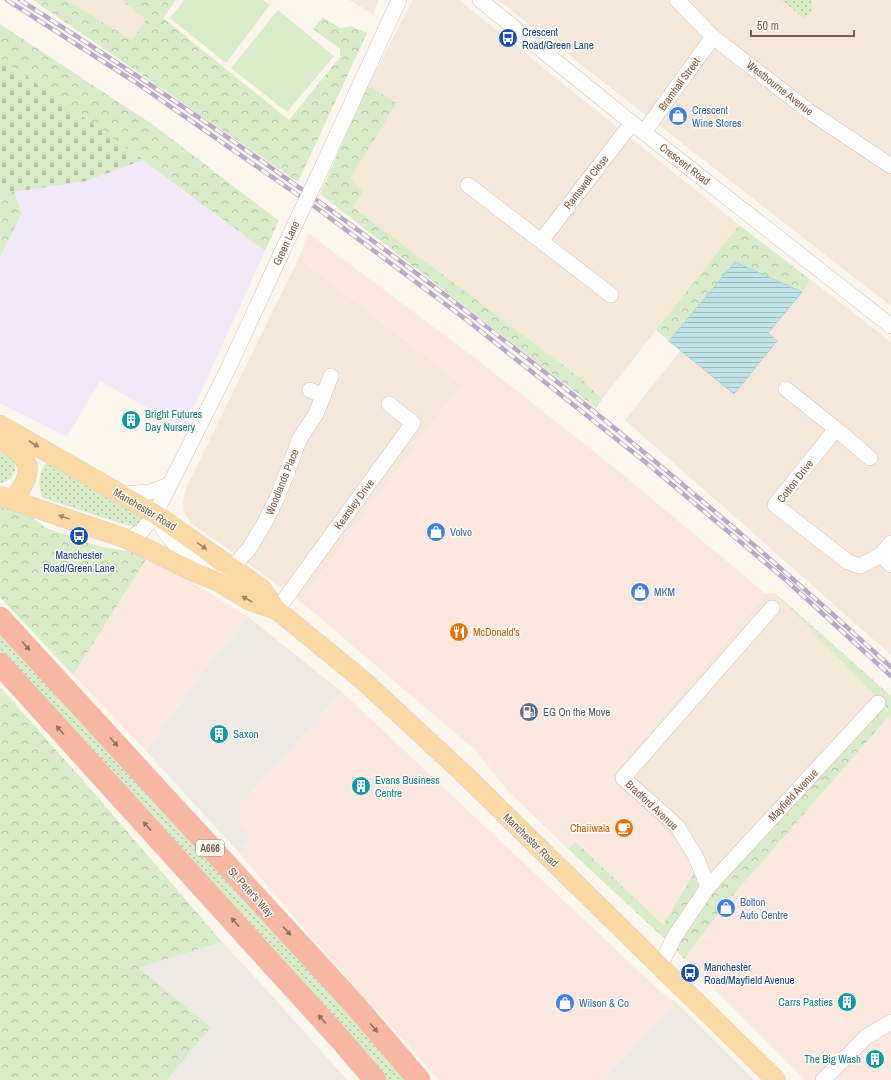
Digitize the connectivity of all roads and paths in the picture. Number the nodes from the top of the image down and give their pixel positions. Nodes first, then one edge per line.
1 (399, 0) edge
2 (480, 0) edge
3 (677, 0) edge
4 (713, 37) junction
5 (638, 128) junction
6 (891, 166) edge
7 (468, 185) dead end
8 (540, 241) junction
9 (601, 294) dead end
10 (891, 326) edge
11 (331, 376) dead end
12 (786, 389) dead end
13 (389, 404) dead end
14 (0, 425) edge
15 (836, 429) junction
16 (0, 438) edge
17 (870, 458) dead end
18 (169, 485) junction
19 (120, 494) junction
20 (7, 498) edge
21 (155, 514) junction
22 (127, 539) junction
23 (891, 543) edge
24 (886, 560) edge
25 (232, 567) junction
26 (219, 582) junction
27 (772, 608) dead end
28 (277, 610) junction
29 (0, 618) edge
30 (2, 667) edge
31 (878, 703) dead end
32 (708, 888) junction
33 (660, 965) junction
34 (891, 1022) edge
35 (375, 1080) edge
36 (419, 1080) edge
37 (776, 1080) edge
38 (823, 1080) edge

1 - 18 street, Green Lane, bridge
2 - 5 street, Crescent Road
3 - 4 street, Westbourne Avenue
4 - 5 street, Bramhall Street
4 - 6 street, Westbourne Avenue
5 - 8 street, Ramswell Close
5 - 10 street, Crescent Road
7 - 8 street
8 - 9 street
11 - 25 street, Woodlands Place
12 - 15 street
13 - 28 street, Kearsley Drive
14 -> 19 main road, Manchester Road
15 - 17 street
15 - 24 street, Cotton Drive
16 - 20 main road
18 - 19 street
18 - 21 street, Green Lane
19 - 21 main road, Manchester Road
22 -> 20 main road, Manchester Road
21 - 22 street, Green Lane
21 -> 25 main road, Manchester Road
21 - 26 street
22 - 26 main road, Manchester Road
23 - 24 street
25 - 26 street, Woodlands Place
25 - 28 main road, Manchester Road
28 -> 26 main road, Manchester Road
27 - 32 street, Bradford Avenue
28 - 33 main road, Manchester Road
29 -> 36 highway, St. Peter's Way / A666
35 -> 30 highway, A666
31 - 32 street, Mayfield Avenue
32 - 33 street
33 - 37 main road, Manchester Road
34 - 38 street

